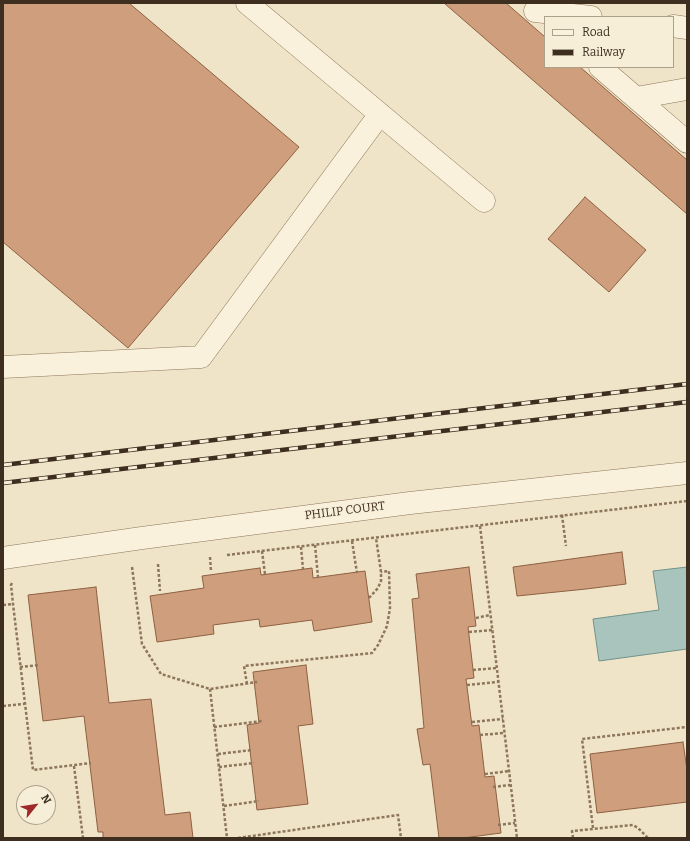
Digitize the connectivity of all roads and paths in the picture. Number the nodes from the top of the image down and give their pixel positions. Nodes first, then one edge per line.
1 (247, 3) edge
2 (535, 11) edge
3 (582, 16) edge
4 (674, 26) edge
5 (687, 28) edge
6 (601, 68) edge
7 (687, 89) edge
8 (636, 98) junction
9 (380, 114) junction
10 (687, 142) edge
11 (484, 201) dead end
12 (3, 367) edge
13 (687, 473) edge
14 (559, 487) junction
15 (687, 502) edge
16 (562, 516) junction
17 (480, 526) junction
18 (376, 538) junction
19 (352, 541) junction
20 (315, 545) junction
21 (566, 546) dead end
22 (301, 547) junction
23 (262, 551) junction
24 (217, 556) dead end
25 (225, 556) dead end
26 (210, 557) junction
27 (3, 558) edge
28 (202, 558) dead end
29 (165, 563) dead end
30 (158, 564) junction
31 (151, 565) dead end
32 (138, 566) dead end
33 (132, 567) junction
34 (124, 568) dead end
35 (303, 569) dead end
36 (211, 571) dead end
37 (381, 572) junction
38 (357, 573) dead end
39 (265, 574) dead end
40 (318, 577) dead end
41 (13, 582) dead end
42 (160, 591) dead end
43 (369, 598) dead end
44 (13, 604) junction
45 (3, 605) edge
46 (490, 615) junction
47 (476, 618) dead end
48 (492, 630) junction
49 (469, 632) dead end
50 (39, 664) dead end
51 (20, 667) junction
52 (496, 668) junction
53 (473, 670) dead end
54 (257, 682) dead end
55 (498, 682) junction
56 (247, 684) junction
57 (467, 685) dead end
58 (210, 688) junction
59 (24, 704) junction
60 (3, 706) edge
61 (502, 719) junction
62 (262, 721) dead end
63 (472, 722) dead end
64 (214, 727) junction
65 (687, 727) edge
66 (504, 733) junction
67 (480, 735) dead end
68 (252, 750) dead end
69 (218, 754) junction
70 (91, 763) dead end
71 (254, 763) dead end
72 (74, 766) junction
73 (219, 767) junction
74 (509, 772) junction
75 (485, 774) dead end
76 (510, 785) junction
77 (494, 787) dead end
78 (259, 801) dead end
79 (224, 806) junction
80 (515, 823) junction
81 (498, 825) dead end
82 (593, 828) junction
83 (83, 838) edge
84 (227, 838) edge
85 (238, 838) edge
86 (402, 838) edge
87 (516, 838) edge
88 (573, 838) edge
89 (648, 838) edge

1 - 9 street
2 - 3 street
4 - 5 street
6 - 8 street
7 - 8 street
8 - 10 street
9 - 11 street
9 - 12 street
13 - 14 street, PHILIP COURT
14 - 16 path
14 - 27 street, PHILIP COURT
15 - 16 path
16 - 17 path
16 - 21 path
17 - 18 path
17 - 46 path
18 - 19 path
18 - 37 path
19 - 20 path
19 - 38 path
20 - 22 path
20 - 40 path
22 - 23 path
22 - 35 path
23 - 25 path
23 - 39 path
24 - 26 path
26 - 28 path
26 - 36 path
29 - 30 path
30 - 31 path
30 - 42 path
32 - 33 path
33 - 34 path
33 - 58 path
37 - 43 path
37 - 56 path
41 - 44 path
44 - 45 path
44 - 51 path
46 - 47 path
46 - 48 path
48 - 49 path
48 - 52 path
50 - 51 path
51 - 59 path
52 - 53 path
52 - 55 path
54 - 56 path
55 - 57 path
55 - 61 path
56 - 58 path
58 - 64 path
59 - 60 path
59 - 72 path
61 - 63 path
61 - 66 path
62 - 64 path
64 - 69 path
65 - 82 path
66 - 67 path
66 - 74 path
68 - 69 path
69 - 73 path
70 - 72 path
71 - 73 path
72 - 83 path
73 - 79 path
74 - 75 path
74 - 76 path
76 - 77 path
76 - 80 path
78 - 79 path
79 - 84 path
80 - 81 path
80 - 87 path
82 - 88 path
82 - 89 path
85 - 86 path

